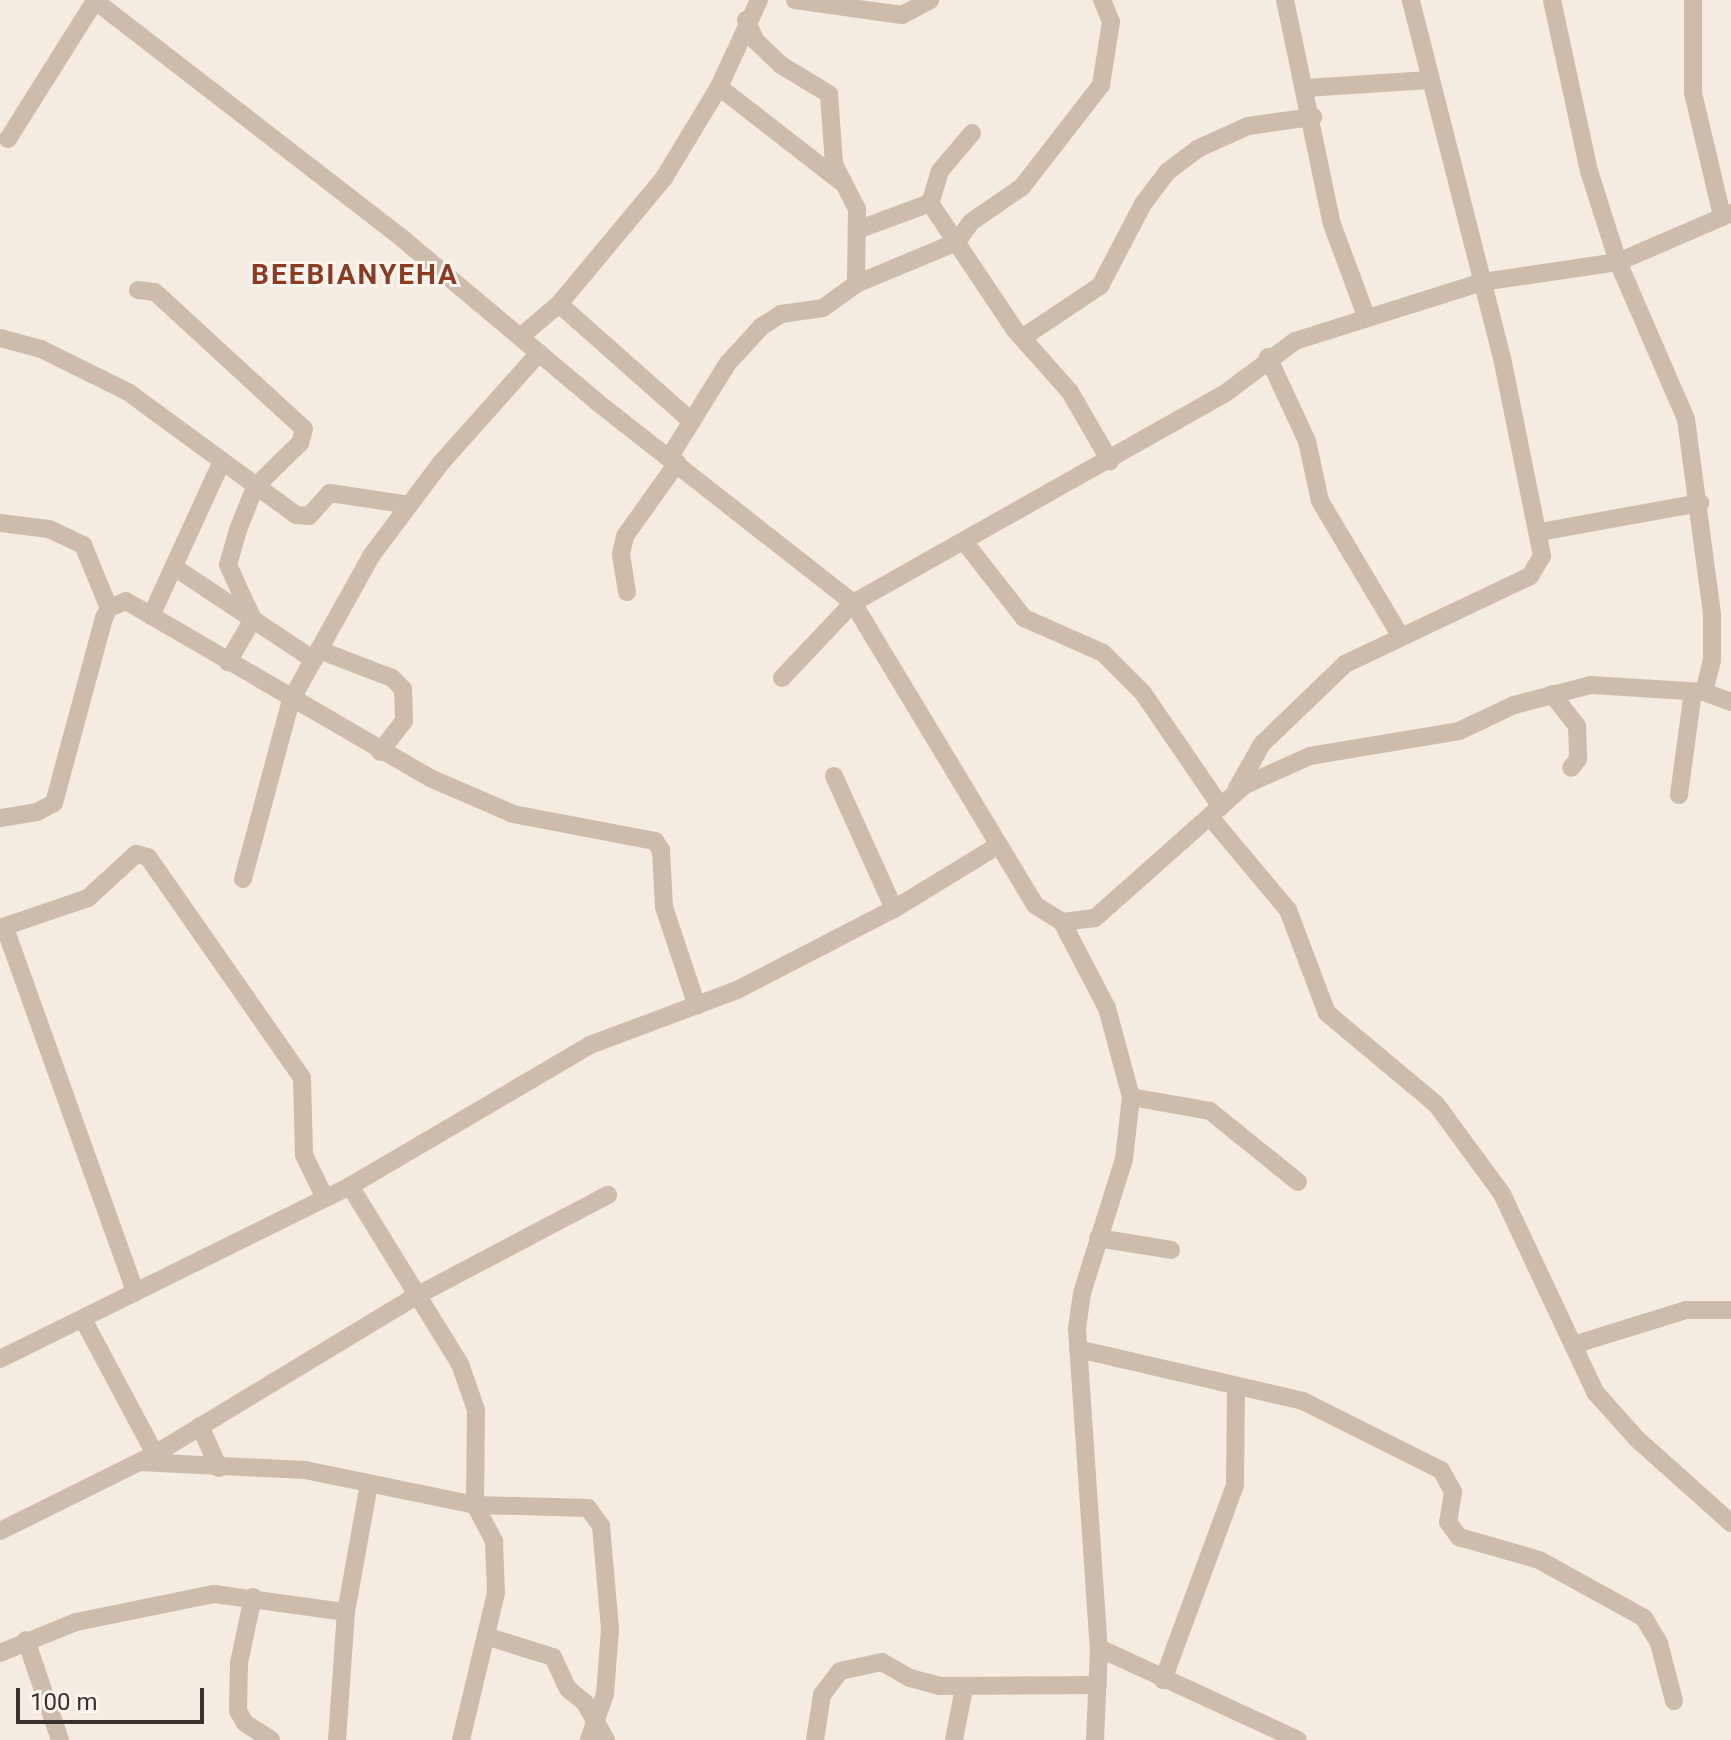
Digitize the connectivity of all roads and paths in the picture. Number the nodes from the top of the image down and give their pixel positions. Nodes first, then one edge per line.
1 (95, 0) edge
2 (795, 0) edge
3 (930, 0) edge
4 (1102, 0) edge
5 (1285, 0) edge
6 (1411, 0) edge
7 (1552, 0) edge
8 (1693, 0) edge
9 (750, 6) edge
10 (1429, 80) junction
11 (719, 87) junction
12 (1306, 88) junction
13 (1313, 117) junction
14 (972, 133) dead end
15 (8, 139) dead end
16 (846, 185) junction
17 (930, 203) junction
18 (1727, 214) edge
19 (857, 230) junction
20 (957, 242) junction
21 (1618, 262) junction
22 (1482, 282) junction
23 (856, 284) junction
24 (138, 290) dead end
25 (559, 304) junction
26 (1366, 316) junction
27 (520, 337) junction
28 (0, 338) edge
29 (1022, 338) junction
30 (539, 353) junction
31 (1268, 357) junction
32 (690, 420) junction
33 (673, 460) junction
34 (222, 461) junction
35 (1110, 461) junction
36 (255, 487) junction
37 (1700, 503) junction
38 (409, 505) junction
39 (0, 523) edge
40 (1540, 532) junction
41 (966, 544) junction
42 (174, 567) junction
43 (627, 592) dead end
44 (853, 603) junction
45 (109, 608) junction
46 (151, 616) junction
47 (253, 619) junction
48 (1400, 635) junction
49 (316, 655) junction
50 (228, 662) junction
51 (782, 678) dead end
52 (1699, 692) junction
53 (1552, 694) junction
54 (291, 700) junction
55 (1731, 702) edge
56 (380, 752) junction
57 (1571, 768) dead end
58 (834, 776) dead end
59 (1679, 795) dead end
60 (1221, 808) junction
61 (0, 818) edge
62 (999, 845) junction
63 (243, 879) dead end
64 (894, 909) junction
65 (1062, 922) junction
66 (2, 928) edge
67 (697, 1006) junction
68 (1131, 1097) junction
69 (1298, 1182) dead end
70 (350, 1186) junction
71 (608, 1195) dead end
72 (325, 1198) junction
73 (1098, 1238) junction
74 (1171, 1250) dead end
75 (135, 1292) junction
76 (418, 1295) junction
77 (1731, 1310) edge
78 (84, 1321) junction
79 (1573, 1345) junction
80 (1078, 1349) junction
81 (0, 1359) edge
82 (1236, 1388) junction
83 (200, 1426) junction
84 (147, 1458) junction
85 (219, 1468) junction
86 (369, 1484) junction
87 (475, 1505) junction
88 (1731, 1523) edge
89 (0, 1531) edge
90 (253, 1597) junction
91 (346, 1612) junction
92 (489, 1637) junction
93 (26, 1640) junction
94 (1099, 1648) junction
95 (0, 1653) edge
96 (1163, 1680) junction
97 (1098, 1685) junction
98 (964, 1688) junction
99 (1674, 1701) dead end
100 (596, 1735) edge
101 (60, 1740) edge
102 (271, 1740) edge
103 (337, 1740) edge
104 (461, 1740) edge
105 (815, 1740) edge
106 (954, 1740) edge
107 (1095, 1740) edge
108 (1298, 1740) edge

1 - 15 street
1 - 27 street
2 - 3 street
4 - 20 street
5 - 12 street
6 - 10 street
7 - 21 street
8 - 18 street
9 - 11 street
9 - 16 street
10 - 12 street
10 - 22 street
11 - 16 street
11 - 25 street
12 - 13 street
13 - 26 street
13 - 29 street
14 - 17 street
16 - 19 street
17 - 19 street
17 - 20 street
18 - 21 street
19 - 23 street
20 - 23 street
20 - 29 street
21 - 22 street
21 - 37 street
22 - 26 street
22 - 40 street
23 - 32 street
24 - 36 street
25 - 27 street
25 - 32 street
26 - 31 street
27 - 30 street
28 - 34 street
29 - 35 street
30 - 33 street
30 - 38 street
31 - 35 street
31 - 48 street
32 - 33 street
33 - 43 street
33 - 44 street
34 - 36 street
34 - 42 street
35 - 41 street
36 - 38 street
36 - 47 street
37 - 40 street
37 - 52 street
38 - 49 street
39 - 45 street
40 - 48 street
41 - 44 street
41 - 60 street
42 - 46 street
42 - 47 street
44 - 51 street
44 - 62 street
45 - 46 street
45 - 61 street
46 - 50 street
47 - 49 street
47 - 50 street
48 - 60 street
49 - 54 street
49 - 56 street
50 - 54 street
52 - 53 street
52 - 55 street
52 - 59 street
53 - 57 street
53 - 60 street
54 - 56 street
54 - 63 street
56 - 67 street
58 - 64 street
60 - 65 street
60 - 79 street
62 - 64 street
62 - 65 street
64 - 67 street
65 - 68 street
66 - 72 street
66 - 75 street
67 - 70 street
68 - 69 street
68 - 73 street
70 - 72 street
70 - 76 street
71 - 76 street
72 - 75 street
73 - 74 street
73 - 80 street
75 - 78 street
76 - 83 street
76 - 87 street
77 - 79 street
78 - 81 street
78 - 84 street
79 - 88 street
80 - 82 street
80 - 94 street
82 - 96 street
82 - 99 street
83 - 84 street
83 - 85 street
84 - 85 street
84 - 89 street
85 - 86 street
86 - 87 street
86 - 91 street
87 - 92 street
87 - 100 street
90 - 91 street
90 - 93 street
90 - 102 street
91 - 103 street
92 - 100 street
92 - 104 street
93 - 95 street
93 - 101 street
94 - 96 street
94 - 97 street
96 - 108 street
97 - 98 street
97 - 107 street
98 - 105 street
98 - 106 street

